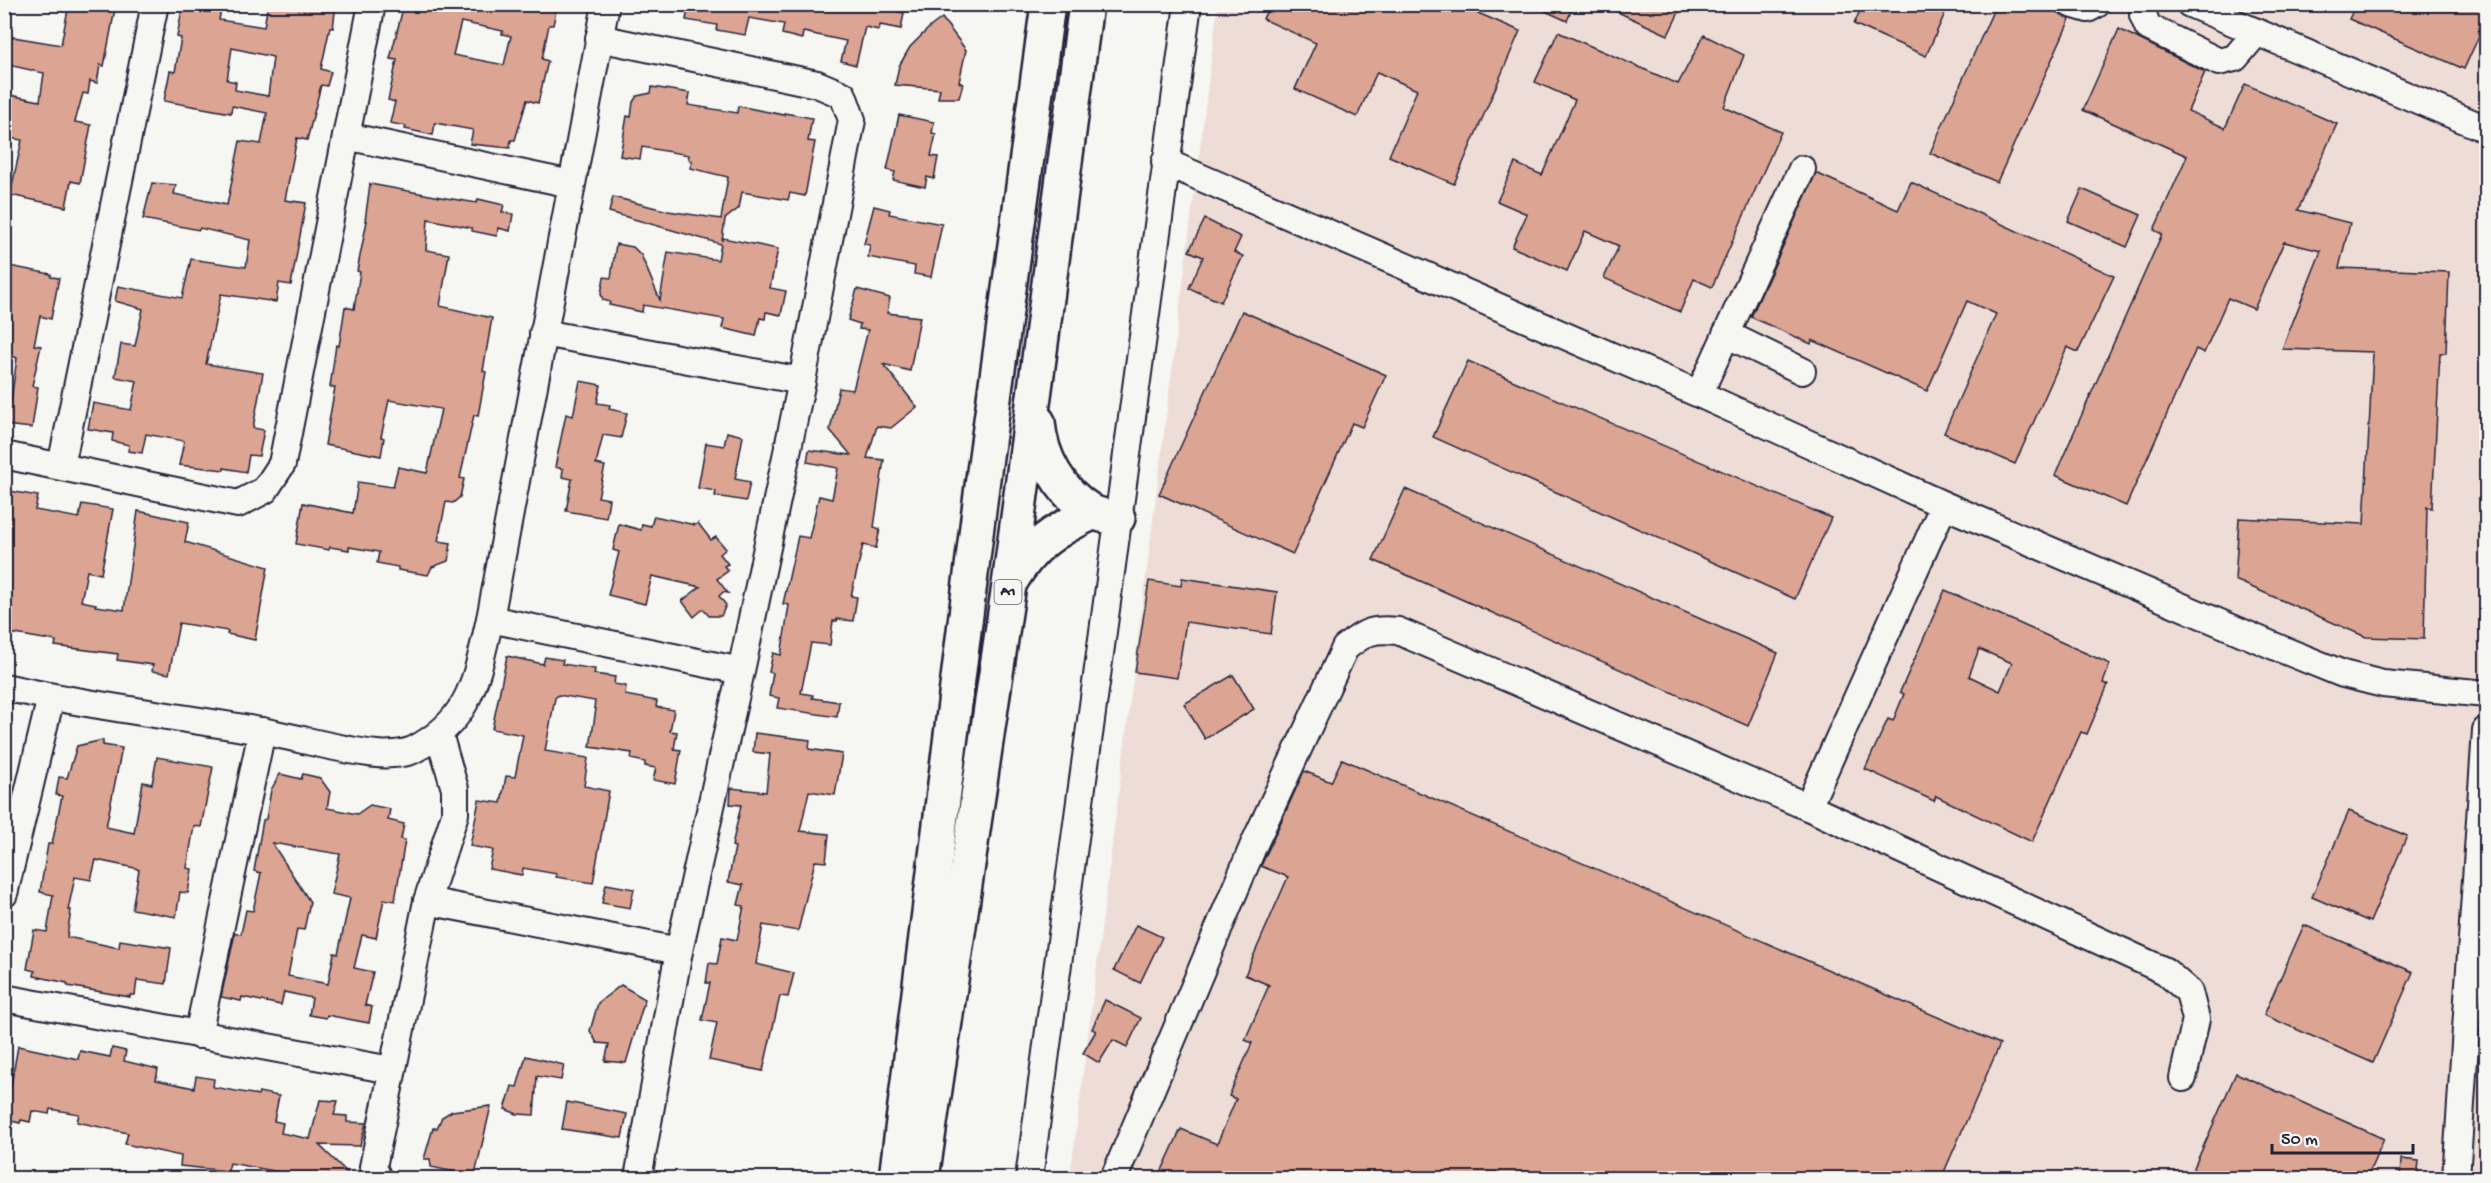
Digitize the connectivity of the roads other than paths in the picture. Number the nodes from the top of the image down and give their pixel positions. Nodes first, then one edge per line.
1 (155, 4) edge
2 (372, 4) edge
3 (606, 4) edge
4 (1048, 4) edge
5 (1086, 4) edge
6 (1188, 4) edge
7 (2071, 4) edge
8 (2097, 4) edge
9 (2145, 4) edge
10 (2191, 5) edge
11 (2257, 32) junction
12 (599, 38) junction
13 (2487, 129) edge
14 (346, 136) junction
15 (1166, 162) junction
16 (1802, 169) dead end
17 (571, 184) junction
18 (543, 333) junction
19 (1726, 334) junction
20 (1802, 371) dead end
21 (1038, 373) junction
22 (802, 381) junction
23 (1699, 394) junction
24 (4, 455) edge
25 (61, 466) junction
26 (1944, 505) junction
27 (1105, 515) junction
28 (1009, 585) junction
29 (490, 619) junction
30 (741, 671) junction
31 (4, 687) edge
32 (2487, 694) edge
33 (51, 697) junction
34 (2487, 730) edge
35 (262, 731) junction
36 (440, 734) junction
37 (1808, 807) junction
38 (4, 894) edge
39 (427, 901) junction
40 (678, 951) junction
41 (4, 998) edge
42 (198, 1035) junction
43 (2476, 1046) edge
44 (391, 1070) junction
45 (2183, 1078) dead end
46 (378, 1179) edge
47 (638, 1179) edge
48 (896, 1179) edge
49 (921, 1179) edge
50 (1029, 1179) edge
51 (1114, 1179) edge
52 (2456, 1179) edge

1 - 25 street
2 - 14 street
3 - 12 street
4 - 48 highway, A1
5 - 21 highway, A1
6 - 15 street
7 - 8 street
9 - 11 street
10 - 11 street
11 - 13 street
12 - 17 street
12 - 22 street
14 - 17 street
14 - 25 street
15 - 23 street
15 - 27 street
16 - 19 street
17 - 18 street
18 - 22 street
18 - 29 street
19 - 20 street
19 - 23 street
21 - 27 highway
21 - 28 highway, A1
22 - 30 street
23 - 26 street
24 - 25 street
26 - 32 street
26 - 37 street
27 - 28 highway
27 - 50 street
28 - 49 highway, A1
29 - 30 street
29 - 36 street
30 - 40 street
31 - 33 street
33 - 35 street
33 - 38 street
34 - 43 street
35 - 36 street
35 - 42 street
36 - 39 street
37 - 45 street
37 - 51 street
39 - 40 street
39 - 44 street
40 - 47 street
41 - 42 street
42 - 44 street
43 - 52 street
44 - 46 street

